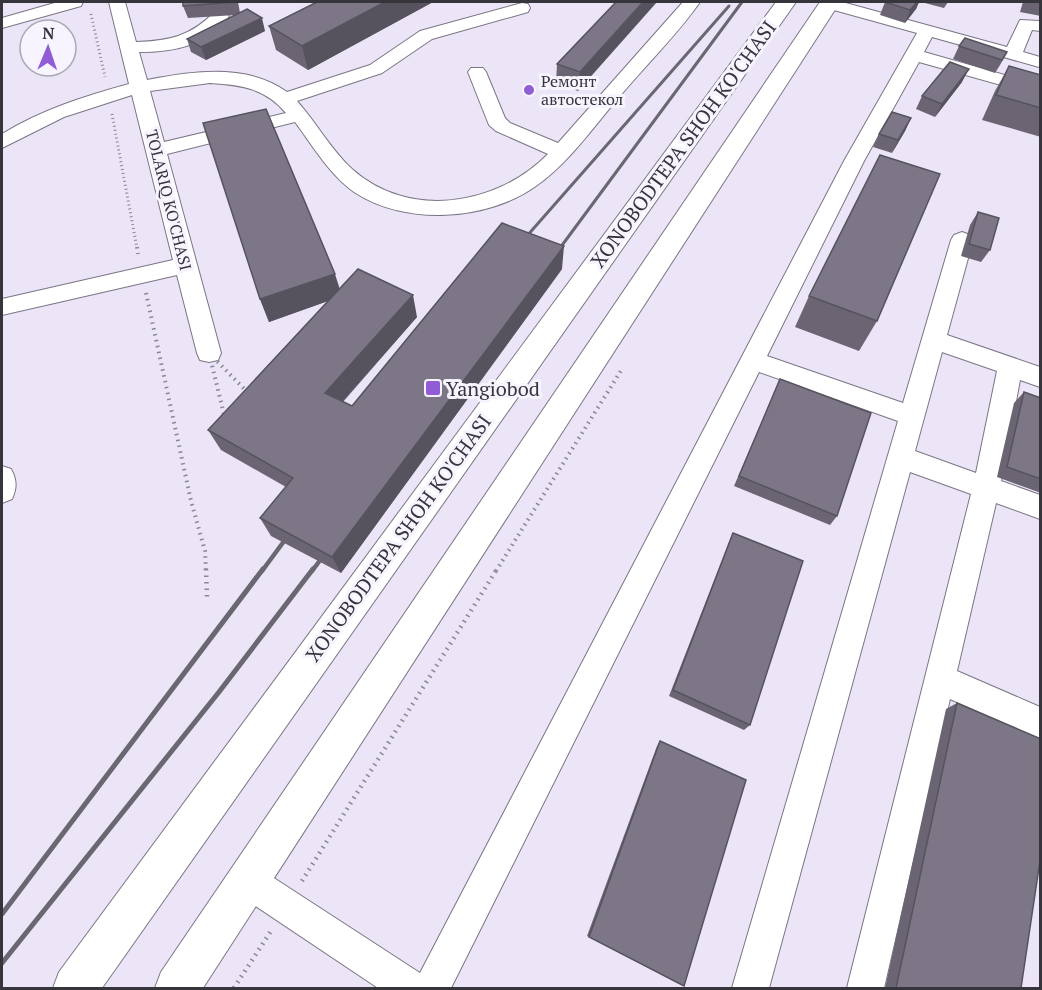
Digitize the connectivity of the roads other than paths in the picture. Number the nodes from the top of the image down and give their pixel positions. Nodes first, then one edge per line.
1 (75, 2) edge
2 (117, 2) edge
3 (692, 2) edge
4 (786, 2) edge
5 (829, 2) edge
6 (218, 8) edge
7 (522, 8) dead end
8 (2, 22) edge
9 (1041, 26) edge
10 (927, 31) junction
11 (128, 47) junction
12 (1013, 54) junction
13 (913, 55) junction
14 (1039, 62) dead end
15 (477, 72) dead end
16 (194, 78) junction
17 (138, 89) junction
18 (1041, 91) edge
19 (284, 99) junction
20 (297, 116) junction
21 (2, 142) edge
22 (157, 150) junction
23 (561, 152) junction
24 (962, 240) dead end
25 (185, 265) junction
26 (2, 307) edge
27 (933, 339) junction
28 (209, 353) road end
29 (752, 360) junction
30 (1010, 366) junction
31 (1041, 377) edge
32 (912, 416) junction
33 (900, 457) junction
34 (2, 477) edge
35 (986, 488) junction
36 (2, 491) edge
37 (1041, 507) edge
38 (940, 679) junction
39 (1041, 723) edge
40 (248, 881) junction
41 (75, 988) edge
42 (177, 988) edge
43 (410, 988) edge
44 (432, 988) edge
45 (750, 988) edge
46 (865, 988) edge

1 - 8 street
2 - 11 street, TOLARIQ KO'CHASI
3 - 23 street
4 - 41 highway, XONOBODTEPA SHOH KO'CHASI
5 - 10 street
5 - 40 highway, XONOBODTEPA SHOH KO'CHASI
6 - 11 street
7 - 19 street
9 - 12 street
10 - 12 street
10 - 13 street
11 - 16 street
11 - 17 street, TOLARIQ KO'CHASI
12 - 14 street
13 - 18 street
13 - 29 street
15 - 23 street
16 - 17 street
16 - 19 street
17 - 21 street
17 - 22 street, TOLARIQ KO'CHASI
19 - 20 street
20 - 22 street
20 - 23 street
22 - 25 street, TOLARIQ KO'CHASI
24 - 27 street
25 - 26 street
25 - 28 street, TOLARIQ KO'CHASI
27 - 30 street
27 - 32 street
29 - 32 street
29 - 44 street
30 - 31 street
30 - 35 street
32 - 33 street
33 - 35 street
33 - 45 street
34 - 36 street
35 - 37 street
35 - 38 street
38 - 39 street
38 - 46 street
40 - 42 highway, XONOBODTEPA SHOH KO'CHASI
40 - 43 street

